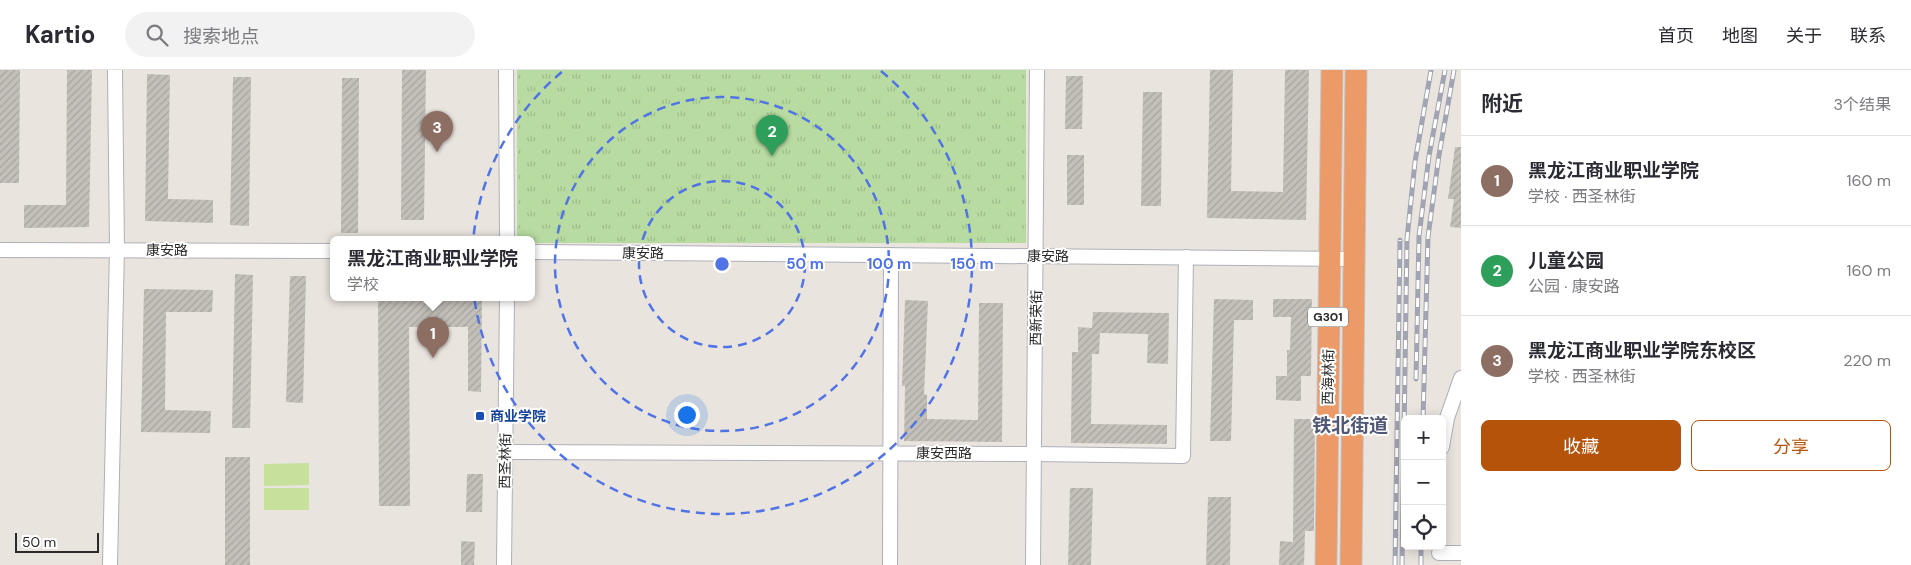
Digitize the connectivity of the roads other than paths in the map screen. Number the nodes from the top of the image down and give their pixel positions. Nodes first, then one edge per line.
1 (115, 70) edge
2 (506, 70) edge
3 (1037, 70) edge
4 (1332, 70) edge
5 (1356, 70) edge
6 (507, 236) edge
7 (117, 249) junction
8 (0, 250) edge
9 (330, 251) edge
10 (535, 252) edge
11 (891, 255) junction
12 (1037, 256) junction
13 (1186, 257) junction
14 (1329, 258) junction
15 (1354, 259) junction
16 (506, 301) edge
17 (1461, 378) edge
18 (1446, 424) edge
19 (505, 452) junction
20 (890, 453) junction
21 (1034, 454) junction
22 (1461, 553) edge
23 (1439, 555) edge
24 (110, 565) edge
25 (504, 565) edge
26 (890, 565) edge
27 (1033, 565) edge
28 (1326, 565) edge
29 (1351, 565) edge

1 - 7 street
2 - 6 street
3 - 12 street, 西新荣街
4 - 14 highway, 西海林街 / G301
5 - 15 highway, 西海林街 / G301
7 - 8 street, 康安路
7 - 9 street, 康安路
7 - 24 street
10 - 11 street, 康安路
11 - 12 street, 康安路
11 - 20 street
12 - 13 street, 康安路
12 - 21 street, 西新荣街
13 - 14 street, 康安路
13 - 21 street, 康安西路
14 - 15 street, 康安路
14 - 28 highway, 西海林街 / G301
15 - 29 highway, 西海林街 / G301
16 - 19 street, 西圣林街
17 - 18 street
19 - 20 street, 康安西路
19 - 25 street, 西圣林街
20 - 21 street, 康安西路
20 - 26 street
21 - 27 street, 西新荣街
22 - 23 street

